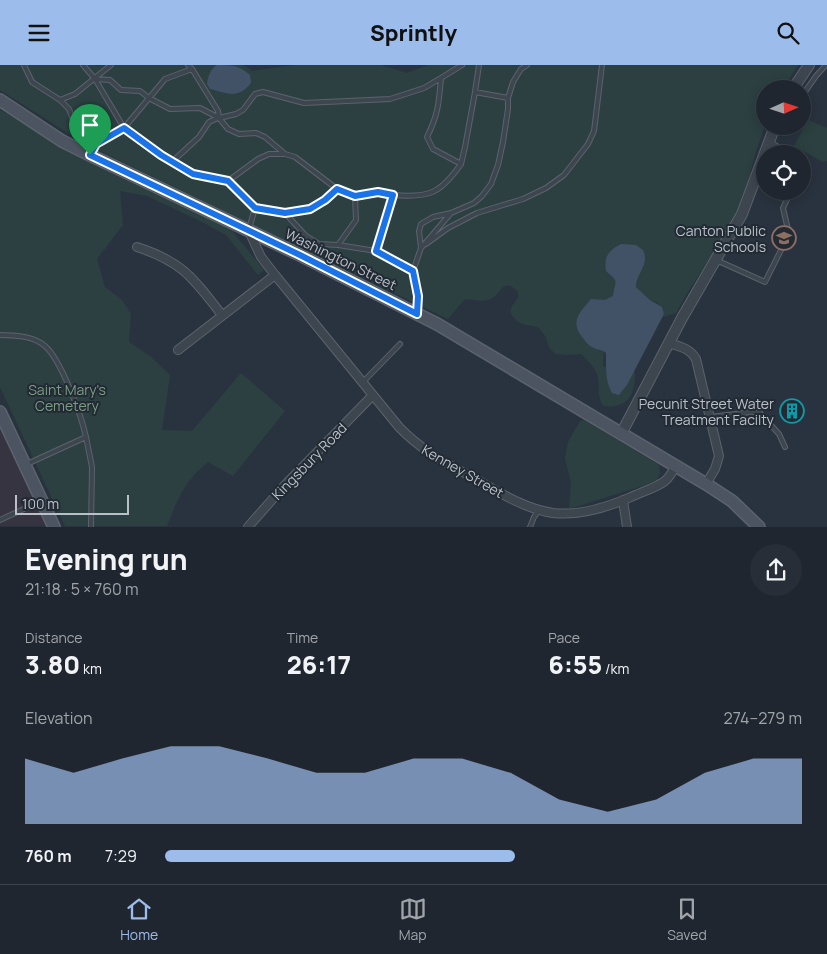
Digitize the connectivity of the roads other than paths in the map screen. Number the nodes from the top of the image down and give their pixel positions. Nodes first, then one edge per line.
1 (24, 65) edge
2 (82, 65) edge
3 (111, 65) edge
4 (188, 65) edge
5 (462, 65) edge
6 (479, 65) edge
7 (527, 65) edge
8 (602, 65) edge
9 (809, 65) edge
10 (826, 65) edge
11 (192, 69) junction
12 (441, 78) junction
13 (95, 79) junction
14 (799, 80) edge
15 (811, 83) edge
16 (475, 92) junction
17 (149, 98) junction
18 (508, 98) junction
19 (0, 100) edge
20 (60, 100) junction
21 (219, 118) junction
22 (124, 128) junction
23 (772, 135) edge
24 (769, 142) junction
25 (96, 144) junction
26 (774, 145) edge
27 (285, 154) junction
28 (90, 155) junction
29 (173, 161) junction
30 (461, 164) junction
31 (228, 181) junction
32 (337, 189) junction
33 (393, 195) junction
34 (355, 196) junction
35 (787, 200) edge
36 (255, 208) junction
37 (285, 213) junction
38 (451, 213) junction
39 (249, 231) junction
40 (338, 245) junction
41 (137, 247) dead end
42 (420, 248) junction
43 (376, 251) junction
44 (716, 261) junction
45 (413, 271) junction
46 (275, 275) junction
47 (417, 314) junction
48 (222, 315) junction
49 (0, 335) edge
50 (669, 343) junction
51 (400, 344) dead end
52 (178, 350) dead end
53 (362, 383) junction
54 (372, 396) junction
55 (0, 412) edge
56 (709, 417) junction
57 (622, 433) junction
58 (86, 437) junction
59 (785, 447) dead end
60 (25, 465) junction
61 (676, 465) junction
62 (706, 484) junction
63 (42, 500) junction
64 (623, 500) junction
65 (539, 510) junction
66 (0, 520) edge
67 (54, 527) edge
68 (91, 527) edge
69 (248, 527) edge
70 (530, 527) edge
71 (627, 527) edge
72 (759, 527) edge

1 - 20 lane
2 - 13 lane
3 - 13 lane
4 - 11 lane
5 - 12 lane
6 - 16 lane
7 - 18 lane
8 - 42 lane
9 - 14 street
10 - 15 lane
11 - 17 lane
11 - 21 lane
12 - 21 lane
12 - 30 lane
13 - 17 lane
13 - 20 lane
13 - 22 lane
16 - 18 lane
16 - 30 lane
17 - 21 lane
17 - 22 lane
18 - 38 lane
19 - 28 main road, Washington Street
20 - 25 lane
21 - 27 lane
21 - 29 lane
22 - 25 lane
22 - 29 lane
23 - 24 street
24 - 26 lane
24 - 44 street
25 - 28 lane
27 - 31 lane
27 - 32 lane
28 - 39 main road, Washington Street
29 - 31 lane
30 - 33 lane
31 - 36 lane
32 - 34 lane
32 - 37 lane
33 - 34 lane
33 - 43 lane
34 - 40 lane
35 - 44 lane
36 - 37 lane
36 - 39 lane
37 - 40 lane
38 - 42 lane
38 - 42 lane
39 - 46 street, Kenney Street
39 - 47 main road, Washington Street
40 - 43 lane
41 - 48 street
42 - 45 lane
43 - 45 lane
44 - 50 street
45 - 47 lane
46 - 48 street
46 - 53 street, Kenney Street
47 - 57 main road, Washington Street
48 - 52 street
49 - 58 lane
50 - 56 street
50 - 57 street
51 - 53 lane
53 - 54 street, Kenney Street
54 - 65 street, Kenney Street
54 - 69 street, Kingsbury Road
55 - 60 main road
56 - 59 lane
56 - 62 street
57 - 61 main road, Washington Street
58 - 60 lane
58 - 68 lane
60 - 63 main road
61 - 62 main road, Washington Street
61 - 64 street, Kenney Street
62 - 72 main road, Washington Street
63 - 66 lane
63 - 67 main road
64 - 65 street, Kenney Street
64 - 71 street
65 - 70 lane

